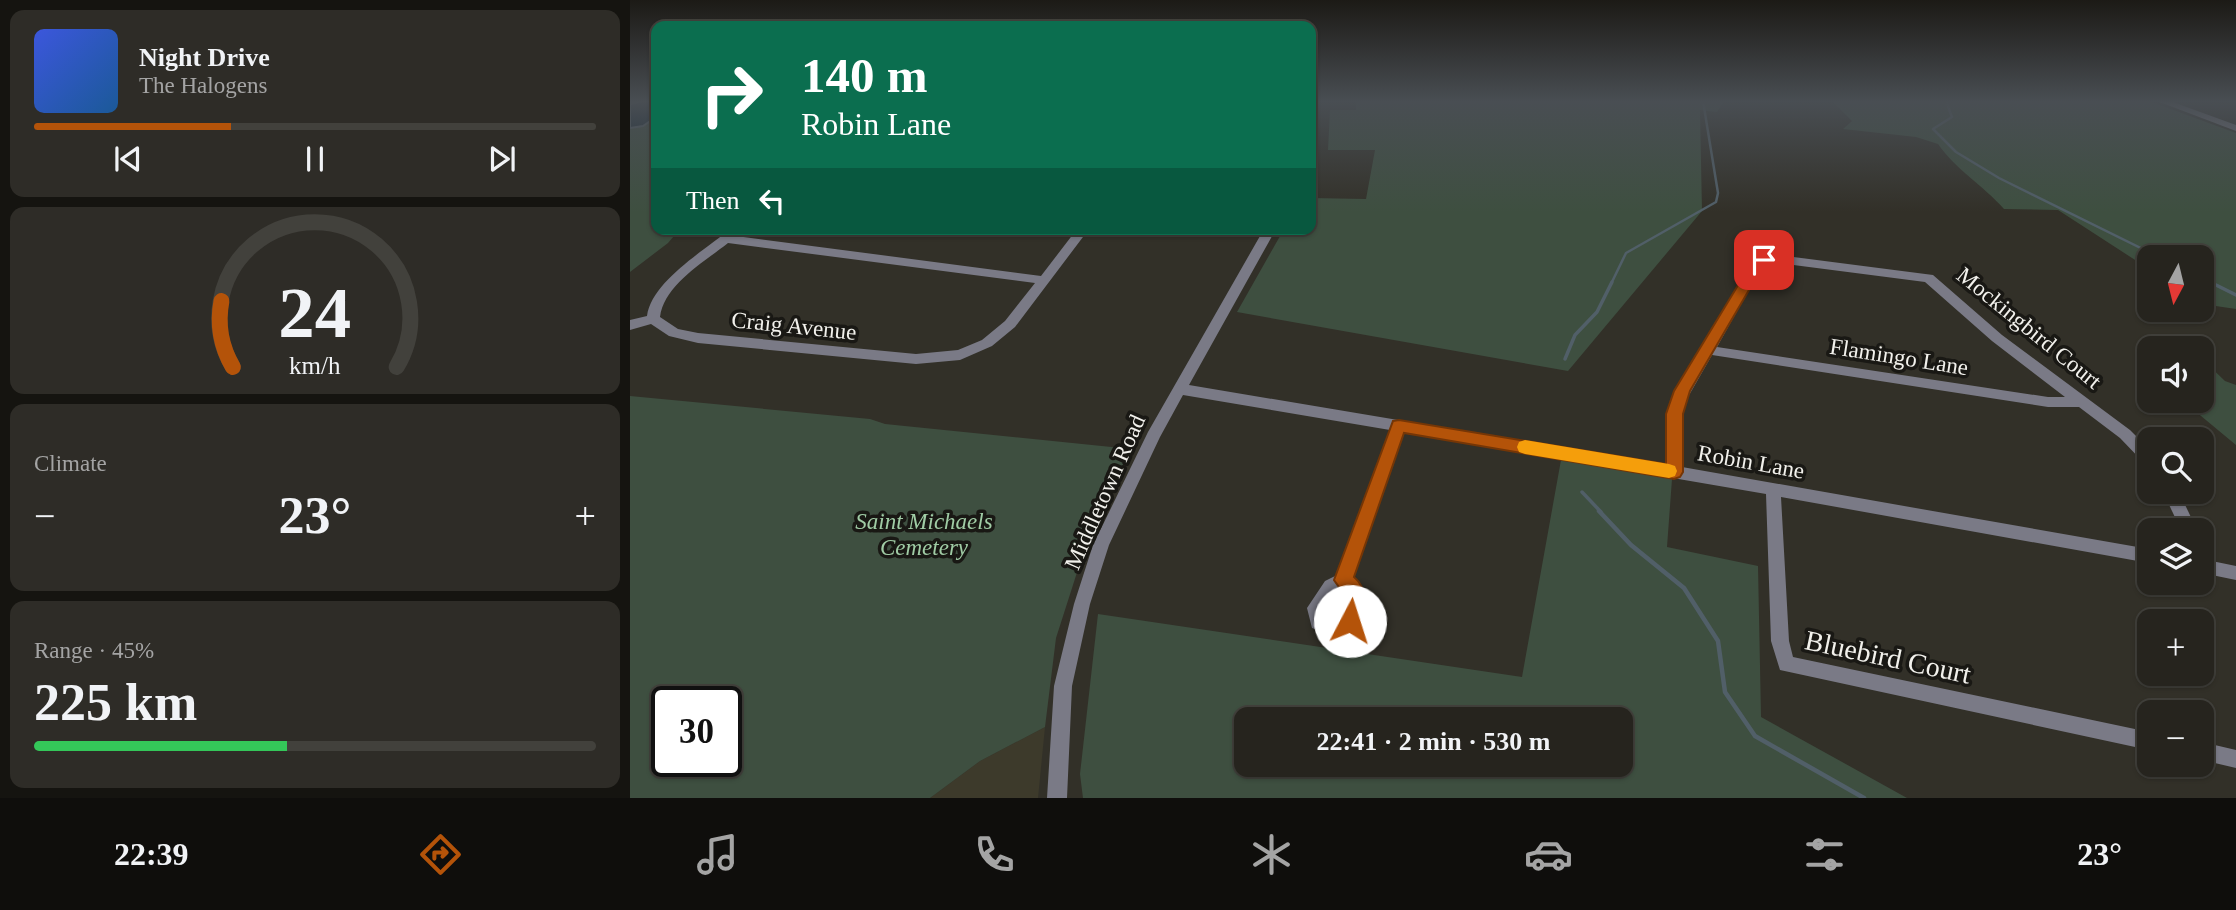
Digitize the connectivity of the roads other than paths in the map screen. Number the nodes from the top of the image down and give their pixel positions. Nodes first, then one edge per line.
1 (730, 235) edge
2 (1078, 235) edge
3 (1267, 235) edge
4 (726, 239) junction
5 (1044, 280) junction
6 (653, 319) junction
7 (630, 325) edge
8 (1708, 350) junction
9 (1179, 389) junction
10 (2083, 402) junction
11 (1399, 426) junction
12 (2137, 446) edge
13 (1674, 472) junction
14 (1773, 491) junction
15 (2137, 554) edge
16 (2214, 567) edge
17 (2236, 574) edge
18 (1343, 580) dead end
19 (2137, 738) edge
20 (2214, 754) edge
21 (2236, 759) edge
22 (1058, 798) edge

1 - 4 street
2 - 5 street
3 - 9 street, Middletown Road
4 - 5 street
4 - 6 street
5 - 6 street, Craig Avenue
6 - 7 street
8 - 10 street, Flamingo Lane
8 - 10 street, Mockingbird Court
8 - 13 street, Mockingbird Court
9 - 11 street, Robin Lane
9 - 22 street, Middletown Road
10 - 12 street, Mockingbird Court
11 - 13 street, Robin Lane
11 - 18 street
13 - 14 street, Robin Lane
14 - 15 street, Robin Lane
14 - 19 street, Bluebird Court
16 - 17 street
20 - 21 street

